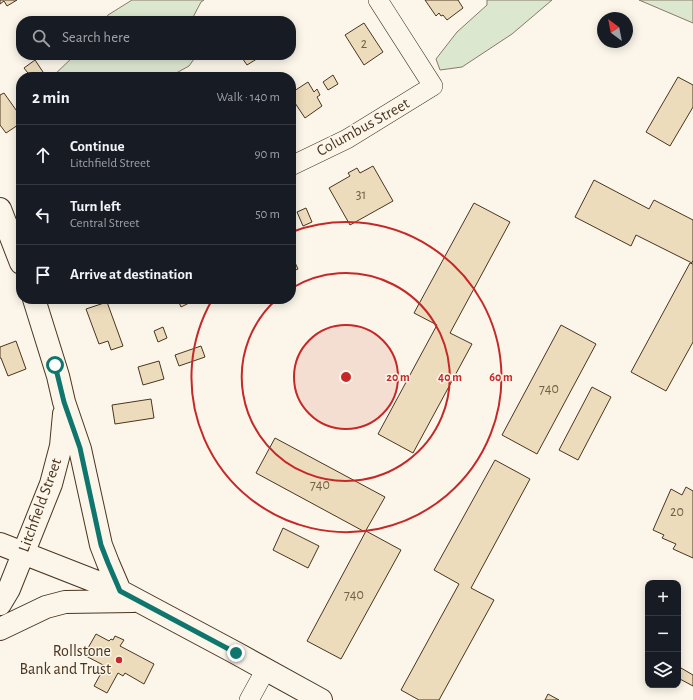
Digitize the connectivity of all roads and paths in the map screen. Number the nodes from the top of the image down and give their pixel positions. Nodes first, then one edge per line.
1 (378, 0) edge
2 (296, 164) edge
3 (0, 209) edge
4 (16, 250) edge
5 (36, 304) edge
6 (64, 402) junction
7 (0, 544) edge
8 (23, 552) junction
9 (129, 596) junction
10 (0, 604) edge
11 (0, 629) edge
12 (266, 669) junction
13 (249, 700) edge
14 (321, 700) edge

1 - 2 street, Columbus Street
3 - 4 main road
5 - 6 main road, Litchfield Street
6 - 8 main road, Litchfield Street
6 - 9 main road, Litchfield Street
7 - 8 main road
8 - 9 main road
8 - 10 main road, Litchfield Street
9 - 11 main road
9 - 12 main road
12 - 13 street
12 - 14 main road

